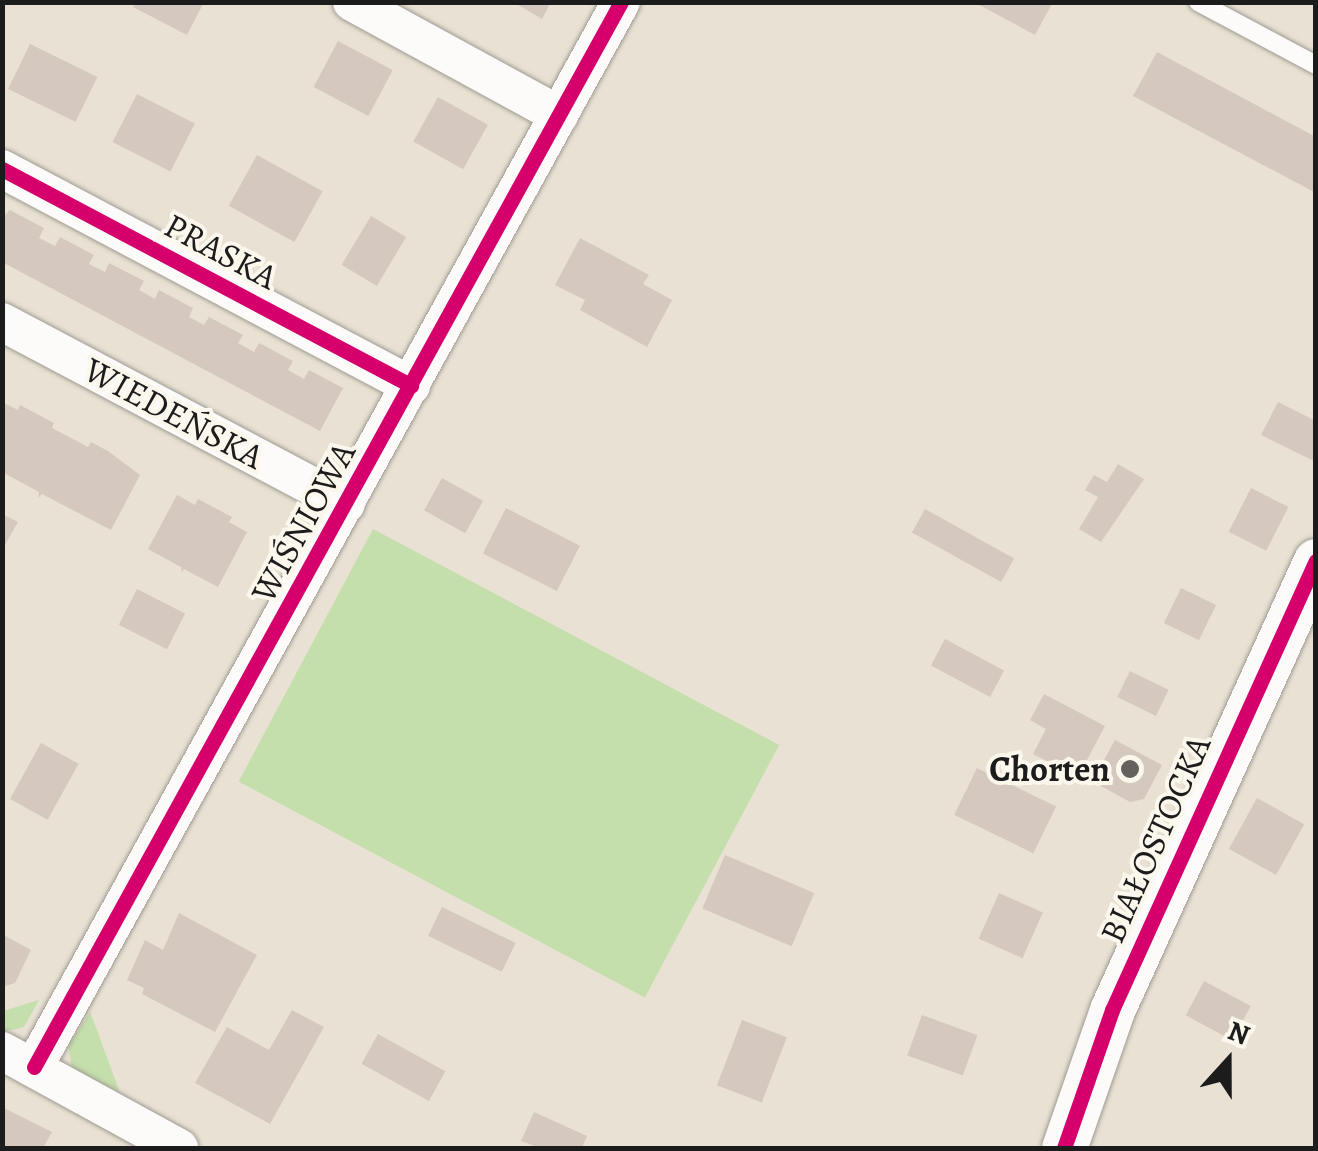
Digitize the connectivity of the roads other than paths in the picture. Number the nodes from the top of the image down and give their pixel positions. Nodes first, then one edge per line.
1 (352, 2) edge
2 (620, 2) edge
3 (1198, 2) edge
4 (1316, 65) edge
5 (559, 115) junction
6 (2, 169) edge
7 (2, 322) edge
8 (411, 386) junction
9 (346, 504) junction
10 (1316, 561) edge
11 (18, 1059) edge
12 (179, 1148) edge
13 (1064, 1148) edge

1 - 5 street
2 - 5 street, WIŚNIOWA
3 - 4 lane
5 - 8 street, WIŚNIOWA
6 - 8 street, PRASKA
7 - 9 street, WIEDEŃSKA
8 - 9 street, WIŚNIOWA
9 - 11 street, WIŚNIOWA
10 - 13 street, BIAŁOSTOCKA
11 - 12 street

